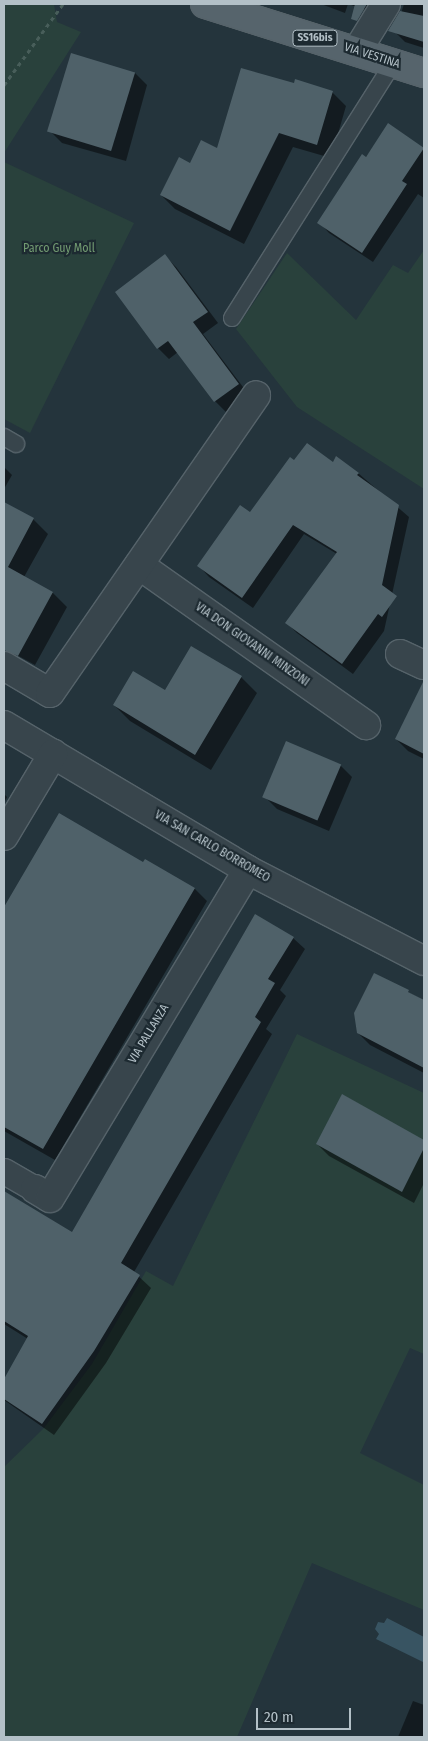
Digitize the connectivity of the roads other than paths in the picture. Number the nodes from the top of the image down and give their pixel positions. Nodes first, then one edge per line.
1 (205, 4) edge
2 (386, 4) edge
3 (357, 51) junction
4 (393, 62) junction
5 (424, 73) edge
6 (232, 318) dead end
7 (256, 395) dead end
8 (139, 565) junction
9 (400, 654) dead end
10 (424, 665) edge
11 (4, 666) edge
12 (4, 725) edge
13 (366, 726) dead end
14 (53, 754) junction
15 (4, 836) edge
16 (248, 870) junction
17 (424, 961) edge
18 (4, 1172) edge
19 (42, 1193) joint

1 - 3 main road, VIA VESTINA / SS16bis
2 - 3 street
3 - 4 main road, VIA VESTINA / SS16bis
4 - 5 main road, VIA VESTINA / SS16bis
4 - 6 lane
7 - 8 street
8 - 11 street
8 - 13 street, VIA DON GIOVANNI MINZONI
9 - 10 street
12 - 14 street, VIA SAN CARLO BORROMEO
14 - 15 street
14 - 16 street, VIA SAN CARLO BORROMEO
16 - 17 street, VIA SAN CARLO BORROMEO
16 - 19 street, VIA PALLANZA
18 - 19 street

